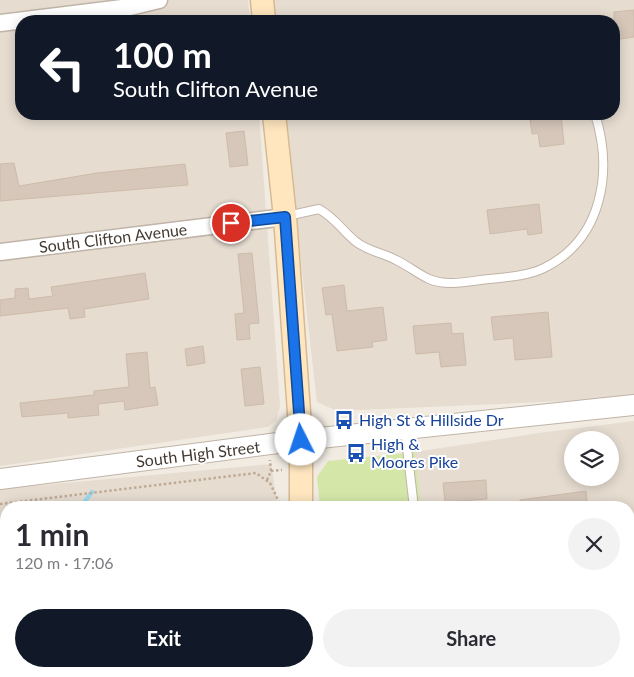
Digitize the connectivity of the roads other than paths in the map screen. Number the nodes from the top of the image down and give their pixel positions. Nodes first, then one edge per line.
1 (159, 0) edge
2 (262, 0) edge
3 (65, 15) edge
4 (263, 15) edge
5 (15, 21) edge
6 (0, 23) edge
7 (275, 120) edge
8 (596, 120) edge
9 (285, 217) junction
10 (0, 252) edge
11 (634, 405) edge
12 (405, 430) junction
13 (301, 440) junction
14 (0, 479) edge
15 (301, 501) edge
16 (413, 501) edge

1 - 3 street
2 - 4 main road
5 - 6 street
7 - 9 main road
8 - 9 lane
9 - 10 street, South Clifton Avenue
9 - 13 main road
11 - 12 street, South High Street
12 - 13 street, South High Street
12 - 16 lane
13 - 14 street, South High Street
13 - 15 main road

